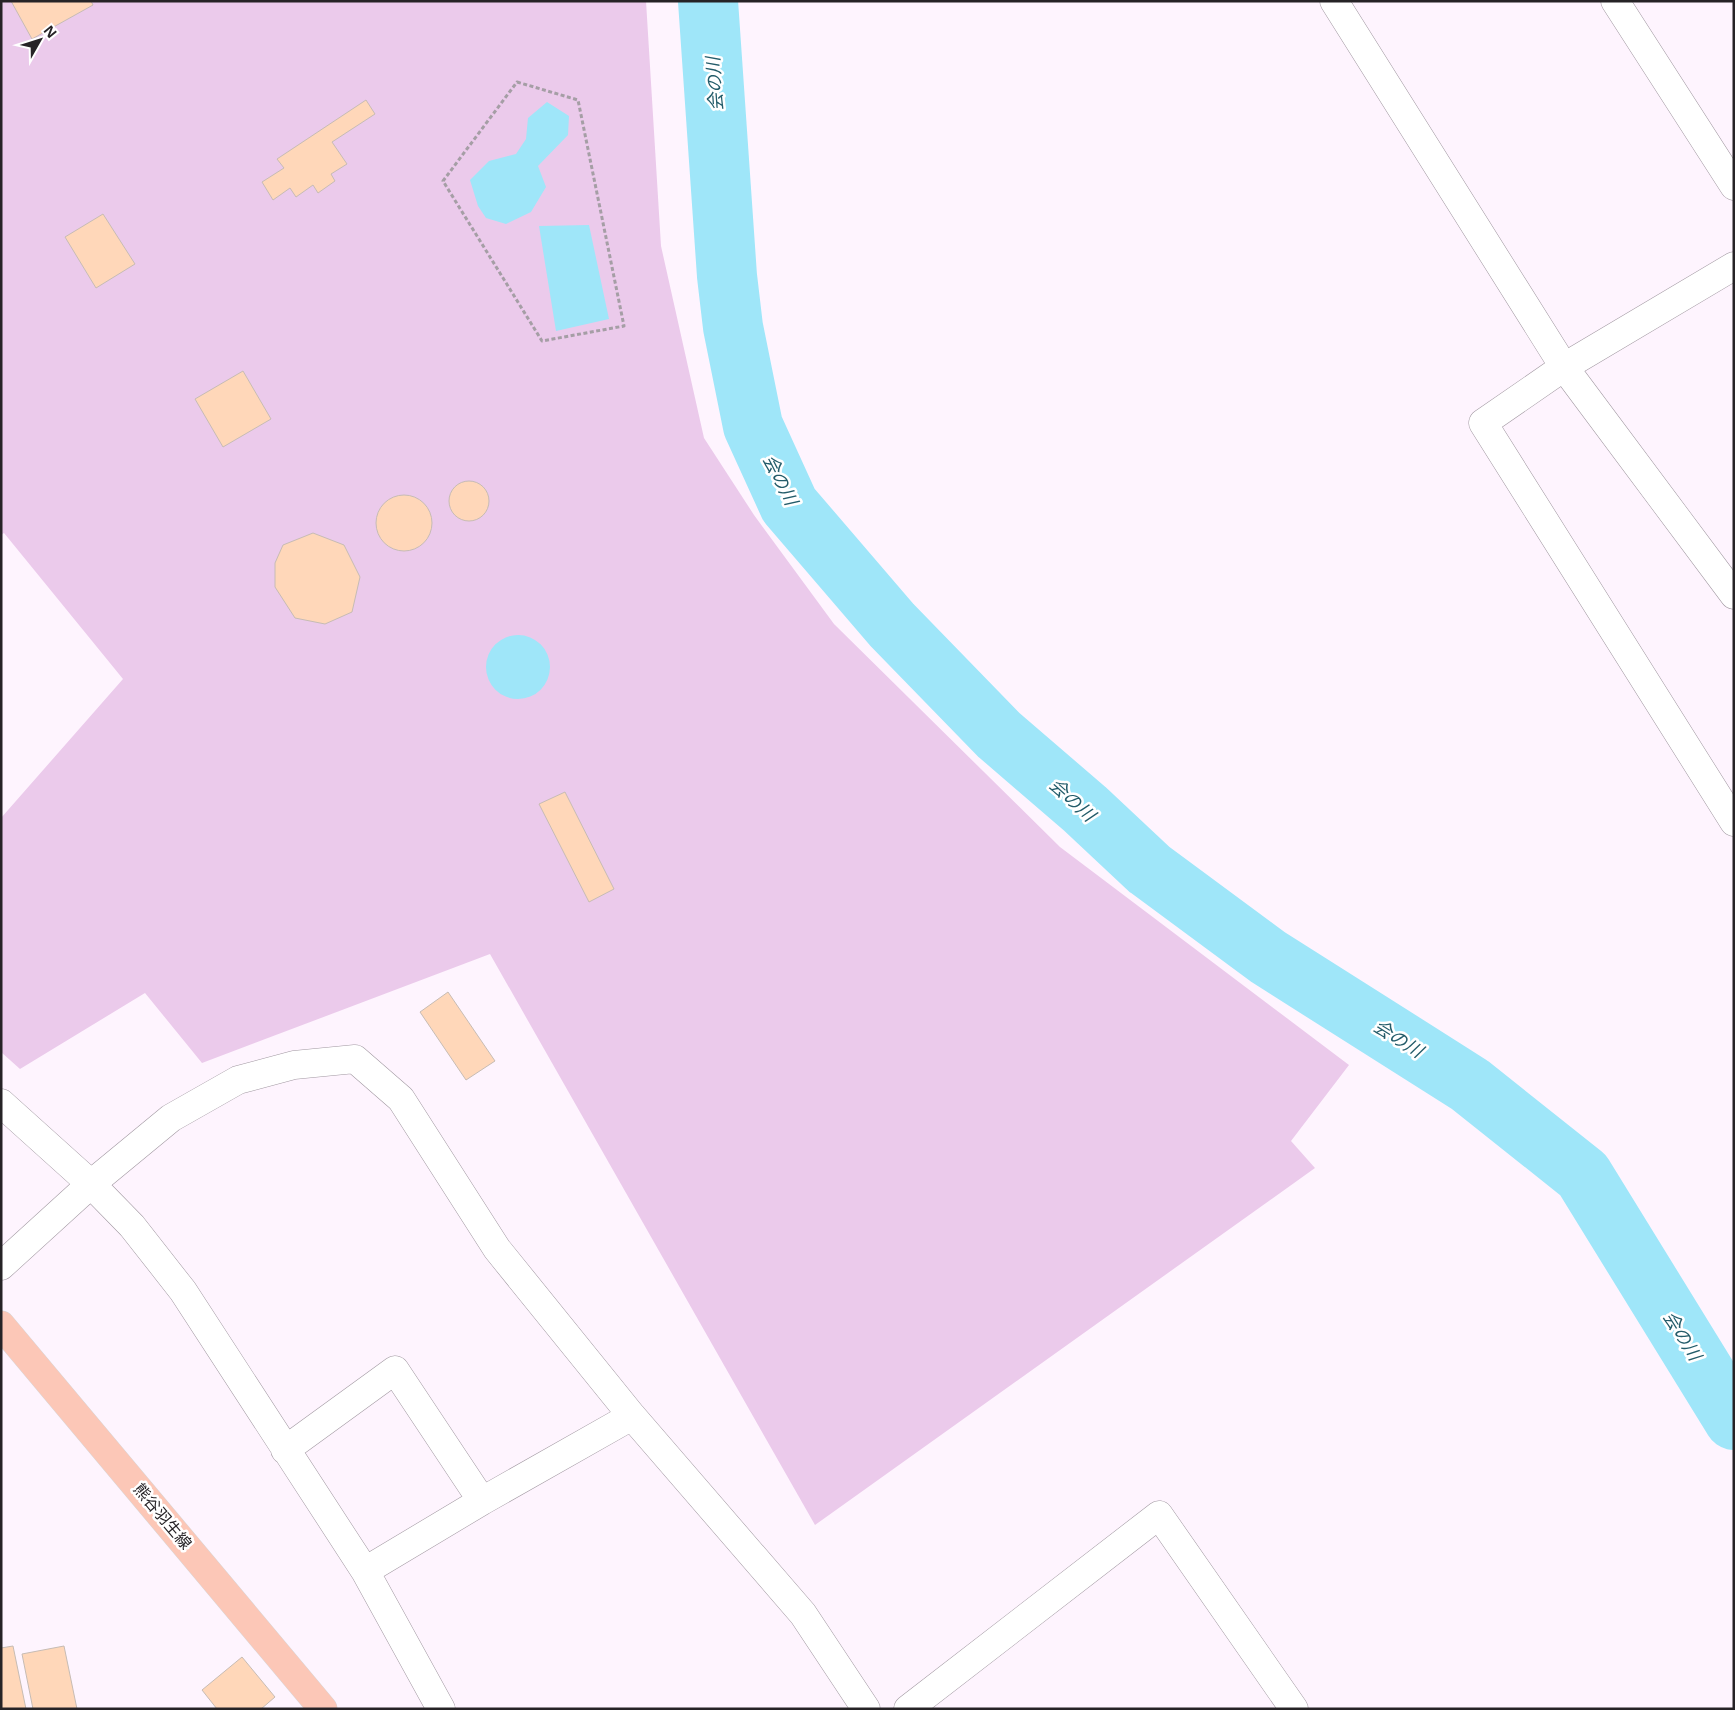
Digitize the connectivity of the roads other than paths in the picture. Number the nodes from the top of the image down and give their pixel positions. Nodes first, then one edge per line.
1 (1334, 1) edge
2 (1615, 1) edge
3 (1734, 186) edge
4 (1734, 266) edge
5 (1564, 367) junction
6 (1734, 595) edge
7 (1734, 822) edge
8 (1, 1103) edge
9 (90, 1184) junction
10 (1, 1266) edge
11 (1, 1326) edge
12 (632, 1416) junction
13 (285, 1450) junction
14 (482, 1501) junction
15 (365, 1570) junction
16 (323, 1709) edge
17 (441, 1709) edge
18 (866, 1709) edge
19 (908, 1709) edge
20 (1294, 1709) edge

1 - 5 street
2 - 3 street
4 - 5 street
5 - 6 street
5 - 7 street
8 - 9 street
9 - 10 street
9 - 12 street
9 - 13 street
11 - 16 main road, 熊谷羽生線
12 - 14 street
12 - 18 street
13 - 14 street
13 - 15 street
14 - 15 street
15 - 17 street
19 - 20 street

